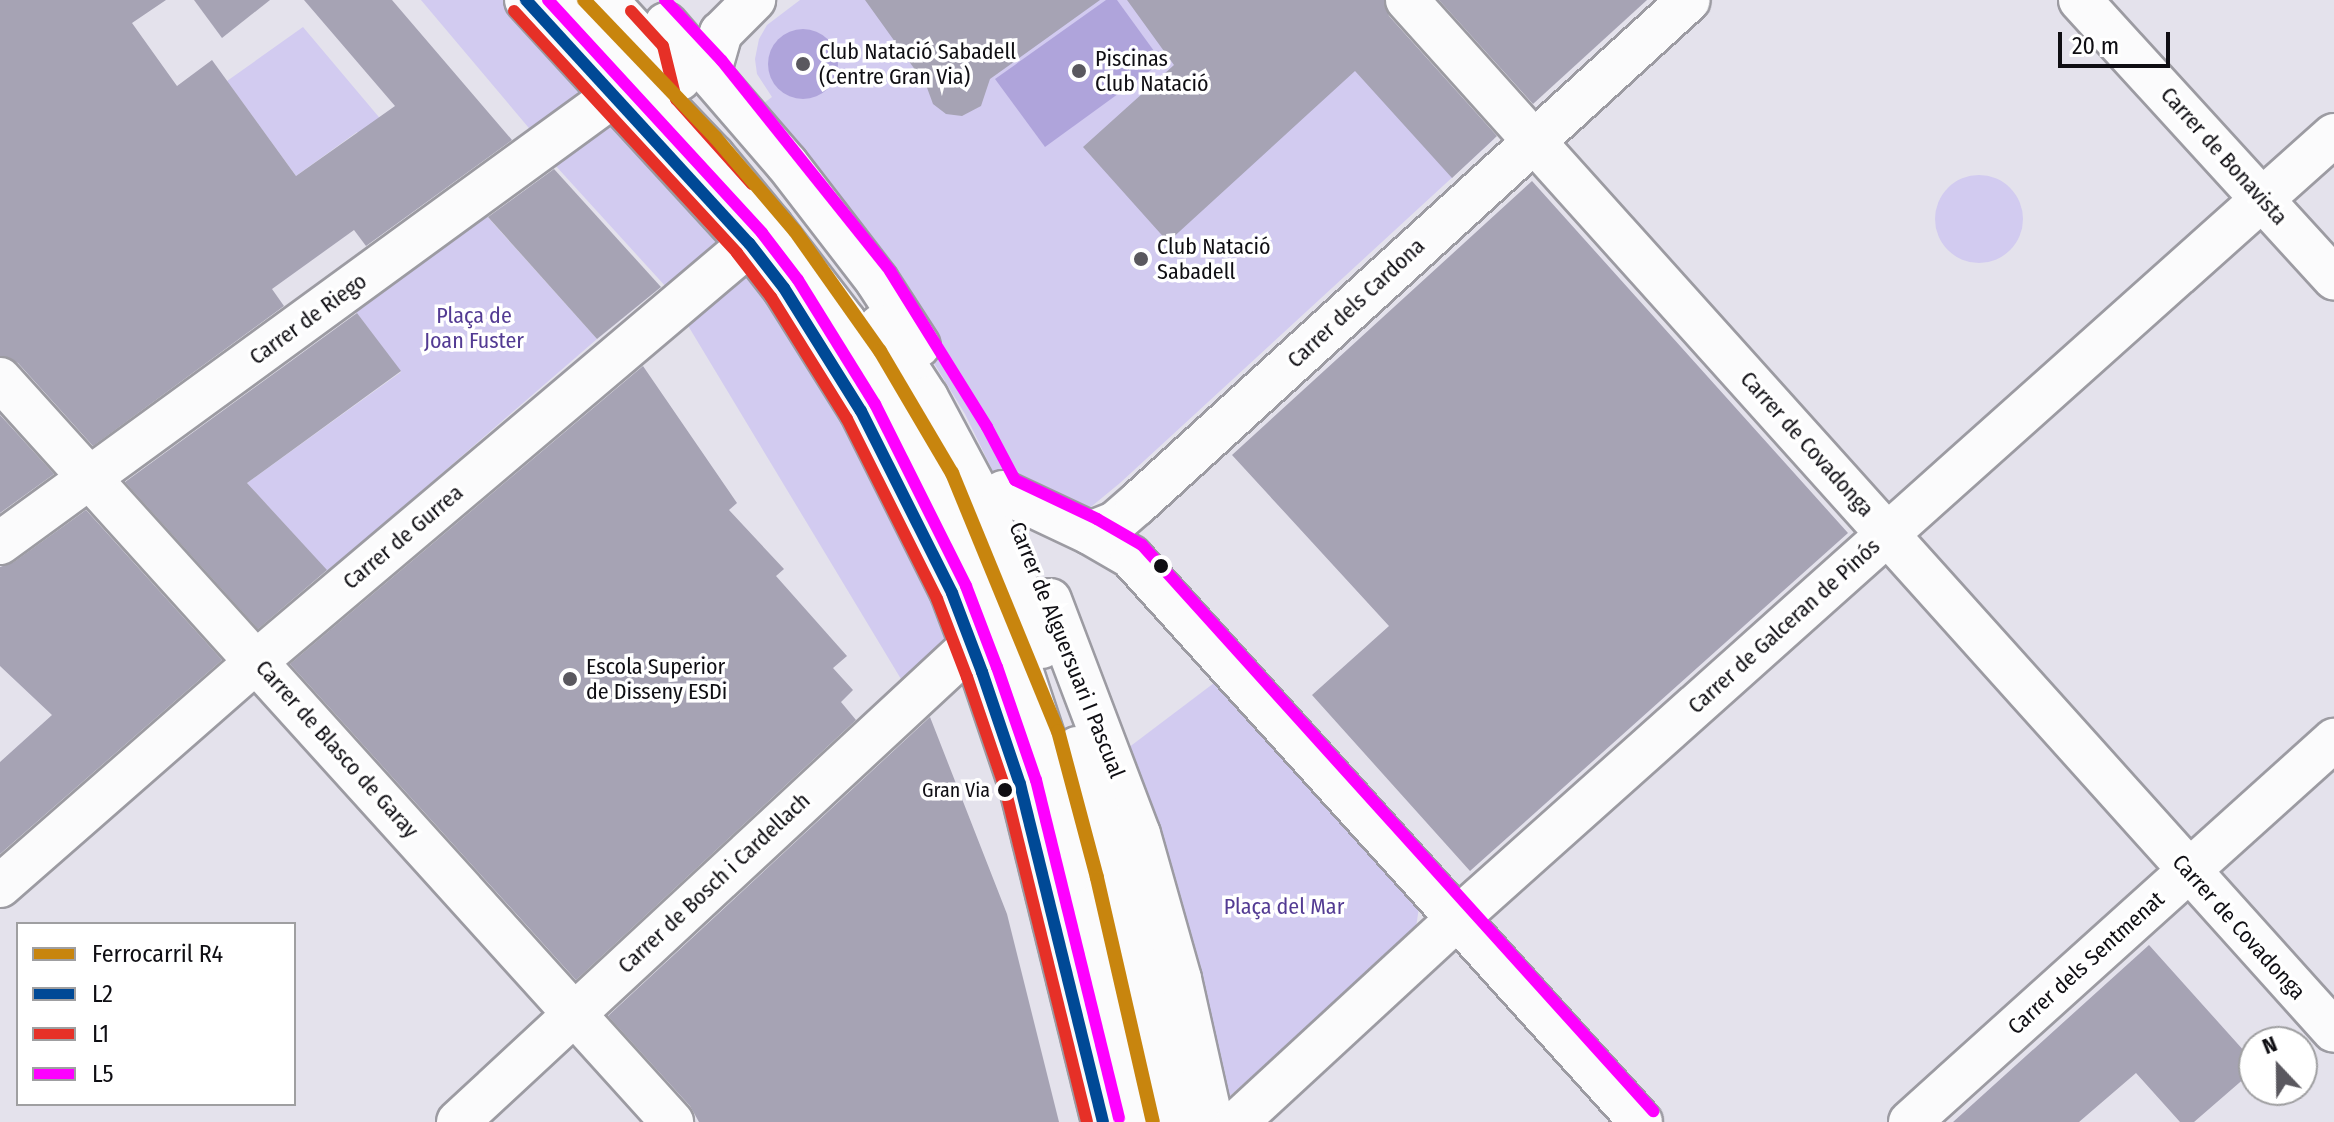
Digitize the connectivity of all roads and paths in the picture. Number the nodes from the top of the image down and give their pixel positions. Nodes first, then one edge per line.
1 (526, 0) edge
2 (564, 0) edge
3 (606, 0) edge
4 (643, 0) edge
5 (754, 0) edge
6 (1407, 0) edge
7 (1689, 0) edge
8 (2080, 0) edge
9 (700, 80) junction
10 (616, 94) junction
11 (2334, 135) edge
12 (1533, 141) junction
13 (2263, 198) junction
14 (781, 218) junction
15 (2334, 278) edge
16 (851, 332) junction
17 (0, 379) edge
18 (90, 478) junction
19 (1003, 492) junction
20 (1090, 533) junction
21 (1887, 534) junction
22 (0, 543) edge
23 (947, 583) junction
24 (972, 645) junction
25 (258, 660) junction
26 (2334, 740) edge
27 (2188, 871) junction
28 (0, 886) edge
29 (1458, 918) junction
30 (574, 1013) junction
31 (2334, 1031) edge
32 (458, 1122) edge
33 (672, 1122) edge
34 (1103, 1122) edge
35 (1142, 1122) edge
36 (1174, 1122) edge
37 (1212, 1122) edge
38 (1237, 1122) edge
39 (1641, 1122) edge
40 (1910, 1122) edge

1 - 10 street
2 - 14 street
3 - 9 street, Carrer de Alguersuari I Pascual
4 - 9 street
5 - 9 street
6 - 12 street, Carrer de Covadonga
7 - 12 street, Carrer dels Cardona
8 - 13 street, Carrer de Bonavista
9 - 14 street, Carrer de Alguersuari I Pascual
10 - 14 street
10 - 18 street, Carrer de Riego
11 - 13 street, Carrer de Galceran de Pinós
12 - 20 street, Carrer dels Cardona
12 - 21 street, Carrer de Covadonga
13 - 15 street, Carrer de Bonavista
13 - 21 street, Carrer de Galceran de Pinós
14 - 16 street
14 - 19 street, Carrer de Alguersuari I Pascual
14 - 23 street
14 - 25 street, Carrer de Gurrea
14 - 36 street
16 - 23 street
16 - 35 street
17 - 18 street, Carrer de Blasco de Garay
18 - 22 street, Carrer de Riego
18 - 25 street, Carrer de Blasco de Garay
19 - 20 street
19 - 37 street, Carrer de Alguersuari I Pascual
20 - 29 street
21 - 27 street, Carrer de Covadonga
21 - 29 street, Carrer de Galceran de Pinós
23 - 24 street
24 - 30 street, Carrer de Bosch i Cardellach
24 - 34 street
25 - 28 street, Carrer de Gurrea
25 - 30 street, Carrer de Blasco de Garay
26 - 27 street, Carrer dels Sentmenat
27 - 31 street, Carrer de Covadonga
27 - 40 street, Carrer dels Sentmenat
29 - 38 street, Carrer de Galceran de Pinós
29 - 39 street
30 - 32 street, Carrer de Bosch i Cardellach
30 - 33 street, Carrer de Blasco de Garay

